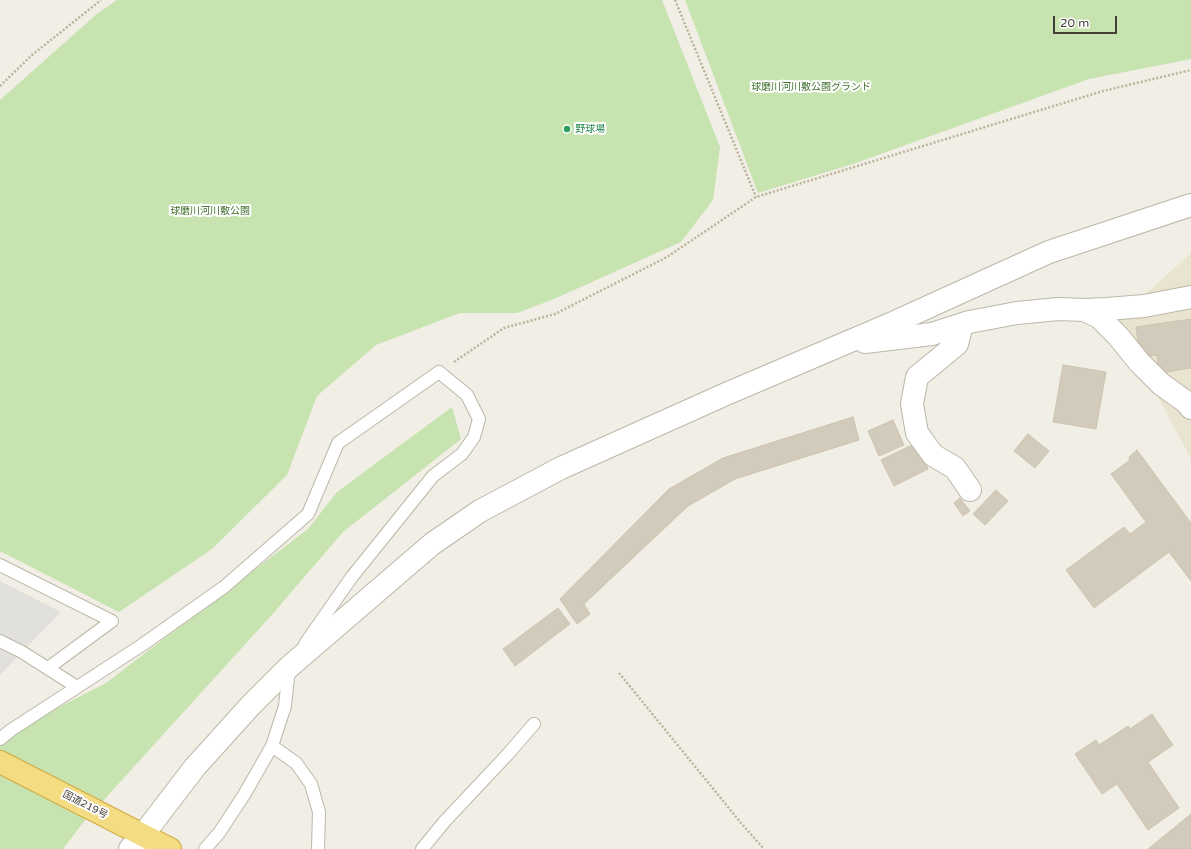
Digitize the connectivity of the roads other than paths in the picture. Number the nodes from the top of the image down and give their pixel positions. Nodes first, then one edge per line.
1 (1191, 205) edge
2 (1191, 297) edge
3 (1084, 310) junction
4 (962, 324) junction
5 (843, 344) junction
6 (1191, 408) edge
7 (970, 490) dead end
8 (0, 565) edge
9 (0, 641) edge
10 (289, 667) junction
11 (48, 668) junction
12 (77, 687) junction
13 (534, 724) dead end
14 (0, 739) edge
15 (272, 746) junction
16 (0, 762) edge
17 (136, 842) edge
18 (170, 849) edge
19 (205, 849) edge
20 (318, 849) edge
21 (422, 849) edge

1 - 5 street
2 - 3 street
3 - 4 street
3 - 6 street
4 - 5 street
4 - 7 street
5 - 10 street
8 - 11 lane
9 - 11 lane
10 - 12 lane
10 - 15 lane
10 - 17 street
11 - 12 lane
12 - 14 lane
13 - 21 lane
15 - 19 lane
15 - 20 lane
16 - 17 highway, 国道219号
17 - 18 highway, 国道219号

